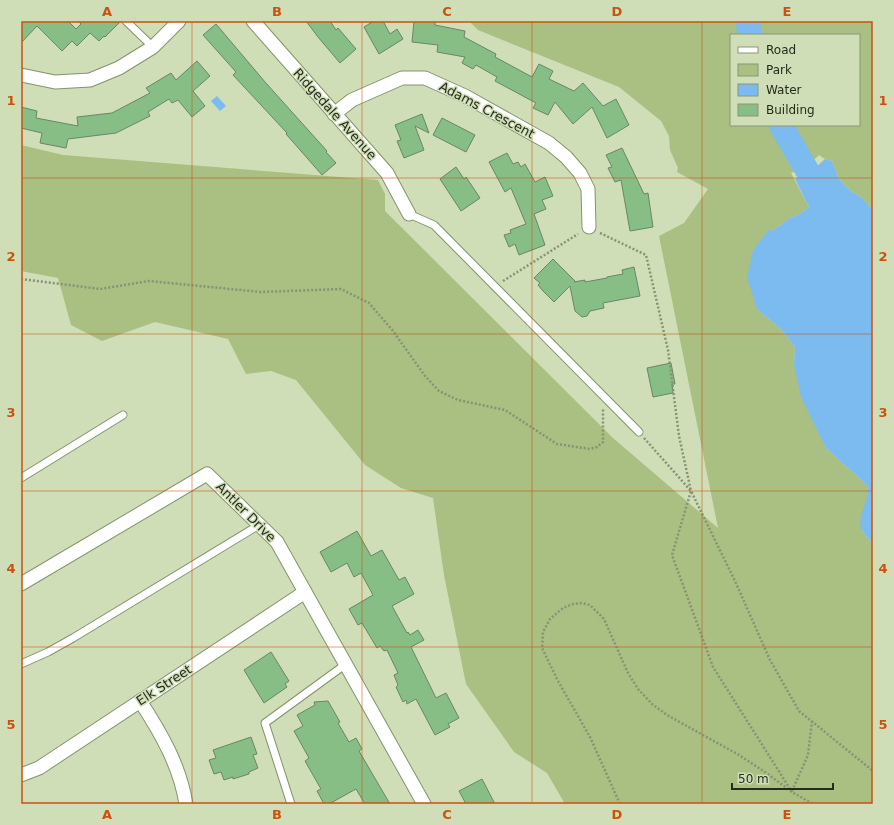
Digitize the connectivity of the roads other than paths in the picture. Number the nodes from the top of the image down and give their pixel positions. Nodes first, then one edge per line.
1 (126, 21) edge
2 (179, 21) edge
3 (253, 21) edge
4 (153, 47) junction
5 (21, 75) edge
6 (334, 114) junction
7 (409, 214) joint
8 (589, 227) road end
9 (123, 415) dead end
10 (639, 432) road end
11 (21, 478) edge
12 (259, 525) junction
13 (21, 584) edge
14 (305, 592) junction
15 (21, 664) edge
16 (346, 664) junction
17 (140, 701) junction
18 (21, 775) edge
19 (186, 804) edge
20 (291, 804) edge
21 (424, 804) edge

1 - 4 lane
2 - 4 street
3 - 6 street, Ridgedale Avenue
4 - 5 street
6 - 7 street, Ridgedale Avenue
6 - 8 street, Adams Crescent
7 - 10 lane
9 - 11 lane
12 - 13 street, Antler Drive
12 - 14 street, Antler Drive
12 - 15 lane
14 - 16 street, Antler Drive
14 - 17 street, Elk Street
16 - 20 lane
16 - 21 street, Antler Drive
17 - 18 street, Elk Street
17 - 19 street

